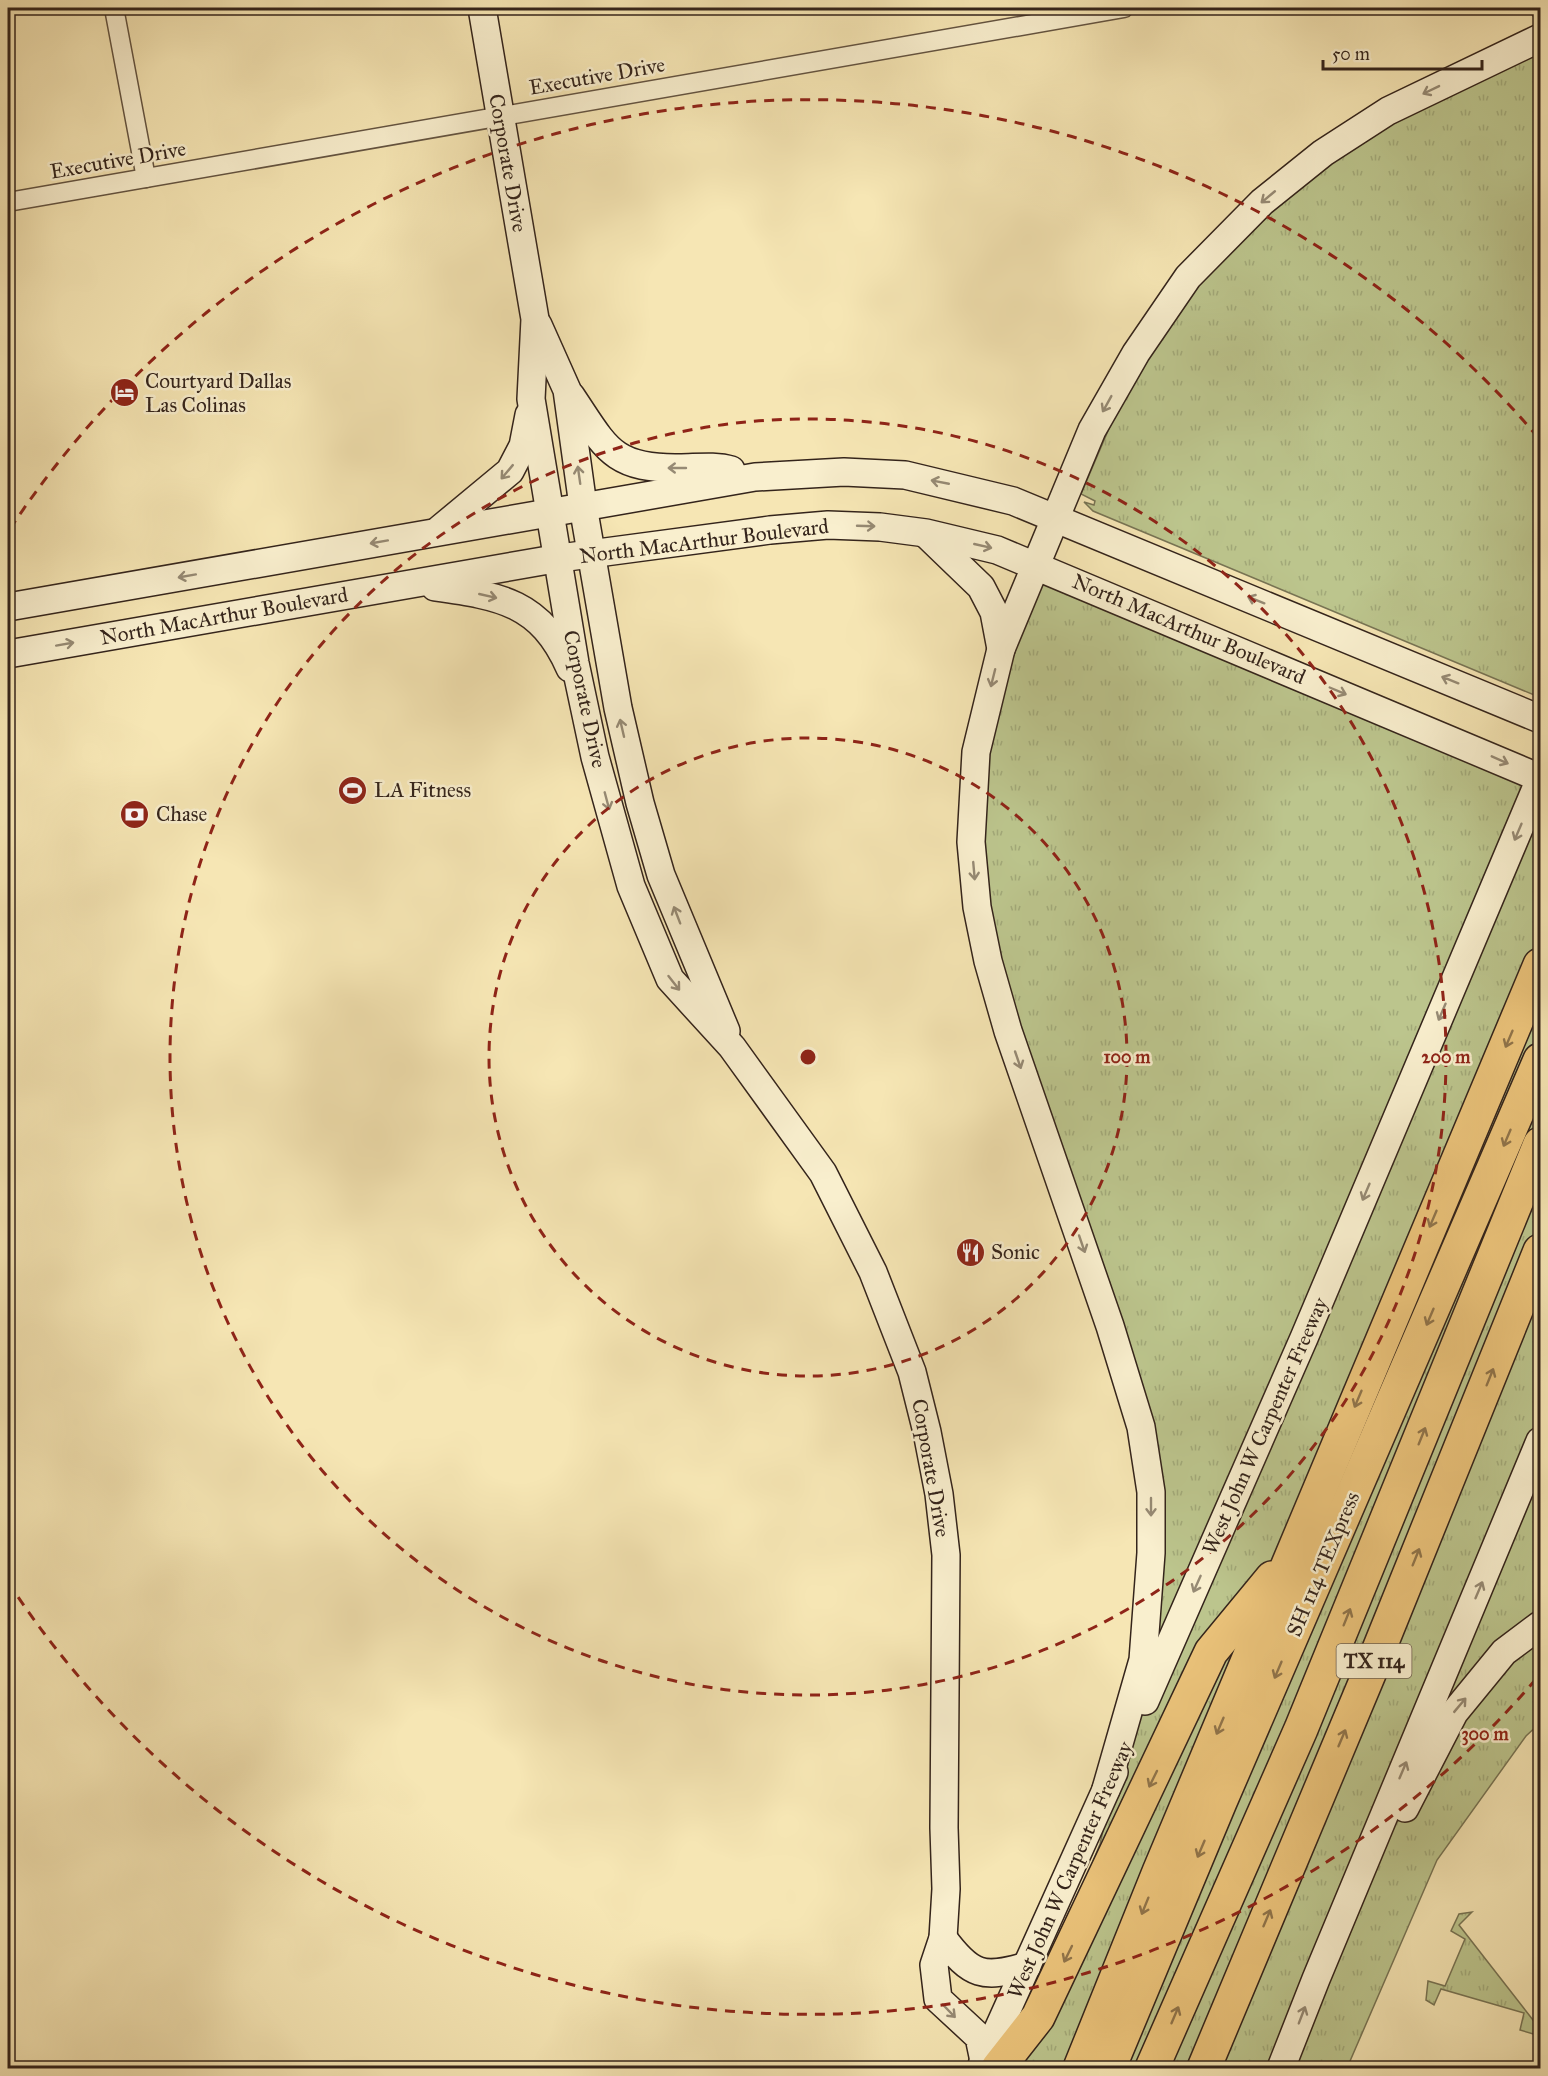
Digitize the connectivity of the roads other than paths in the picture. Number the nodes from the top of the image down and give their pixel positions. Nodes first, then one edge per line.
1 (114, 8) edge
2 (482, 8) edge
3 (1124, 8) edge
4 (1540, 38) edge
5 (499, 117) junction
6 (146, 178) junction
7 (8, 202) edge
8 (535, 319) junction
9 (567, 390) junction
10 (531, 399) junction
11 (755, 477) junction
12 (583, 506) junction
13 (551, 512) junction
14 (1056, 518) junction
15 (437, 532) junction
16 (926, 533) junction
17 (592, 553) junction
18 (560, 558) junction
19 (1037, 565) junction
20 (410, 584) junction
21 (8, 607) edge
22 (1001, 649) junction
23 (8, 654) edge
24 (582, 697) junction
25 (1540, 719) edge
26 (1540, 778) edge
27 (661, 875) junction
28 (630, 882) junction
29 (1540, 964) edge
30 (732, 1047) junction
31 (1540, 1060) edge
32 (1540, 1144) edge
33 (1540, 1251) edge
34 (1540, 1441) edge
35 (1291, 1556) junction
36 (1540, 1625) edge
37 (1301, 1729) junction
38 (1107, 1789) junction
39 (944, 1938) junction
40 (1027, 1966) junction
41 (1316, 1978) junction
42 (1285, 2063) edge
43 (988, 2066) edge
44 (1080, 2068) edge
45 (1109, 2068) edge
46 (1152, 2068) edge
47 (1196, 2068) edge
48 (1204, 2068) edge

1 - 6 street
2 - 5 main road, Corporate Drive
3 - 5 street, Executive Drive
4 -> 14 main road
5 - 6 street, Executive Drive
5 - 8 main road, Corporate Drive
6 - 7 street, Executive Drive
8 - 9 main road, Corporate Drive
8 - 10 main road, Corporate Drive
11 -> 9 main road
12 -> 9 main road, Corporate Drive
10 - 13 main road, Corporate Drive
10 -> 15 main road
11 - 12 main road
14 -> 11 main road
12 - 13 main road
12 - 17 main road, Corporate Drive
13 - 15 main road
13 - 18 main road, Corporate Drive
14 - 19 main road
25 -> 14 main road
15 -> 21 main road
17 -> 16 main road, North MacArthur Boulevard
16 -> 19 main road, North MacArthur Boulevard
16 - 22 main road
17 - 18 main road, North MacArthur Boulevard
27 -> 17 main road, Corporate Drive
18 - 20 main road, North MacArthur Boulevard
18 - 24 main road, Corporate Drive
19 - 22 main road
19 -> 26 main road, North MacArthur Boulevard
23 -> 20 main road, North MacArthur Boulevard
20 -> 24 main road
22 -> 38 main road
24 -> 28 main road, Corporate Drive
26 -> 38 main road, West John W Carpenter Freeway
27 - 28 main road
30 -> 27 main road, Corporate Drive
28 -> 30 main road, Corporate Drive
29 -> 35 highway
30 - 39 main road, Corporate Drive
31 -> 45 highway, SH 114 TEXpress
37 -> 32 highway, SH 114 TEXpress
48 -> 33 highway, TX 114
41 -> 34 main road
35 -> 43 highway
35 -> 44 highway
41 -> 36 main road
46 -> 37 highway, SH 114 TEXpress
37 - 47 highway
38 - 40 main road, West John W Carpenter Freeway
39 - 40 main road
39 -> 43 main road, Corporate Drive
40 - 43 main road, West John W Carpenter Freeway
42 -> 41 main road

